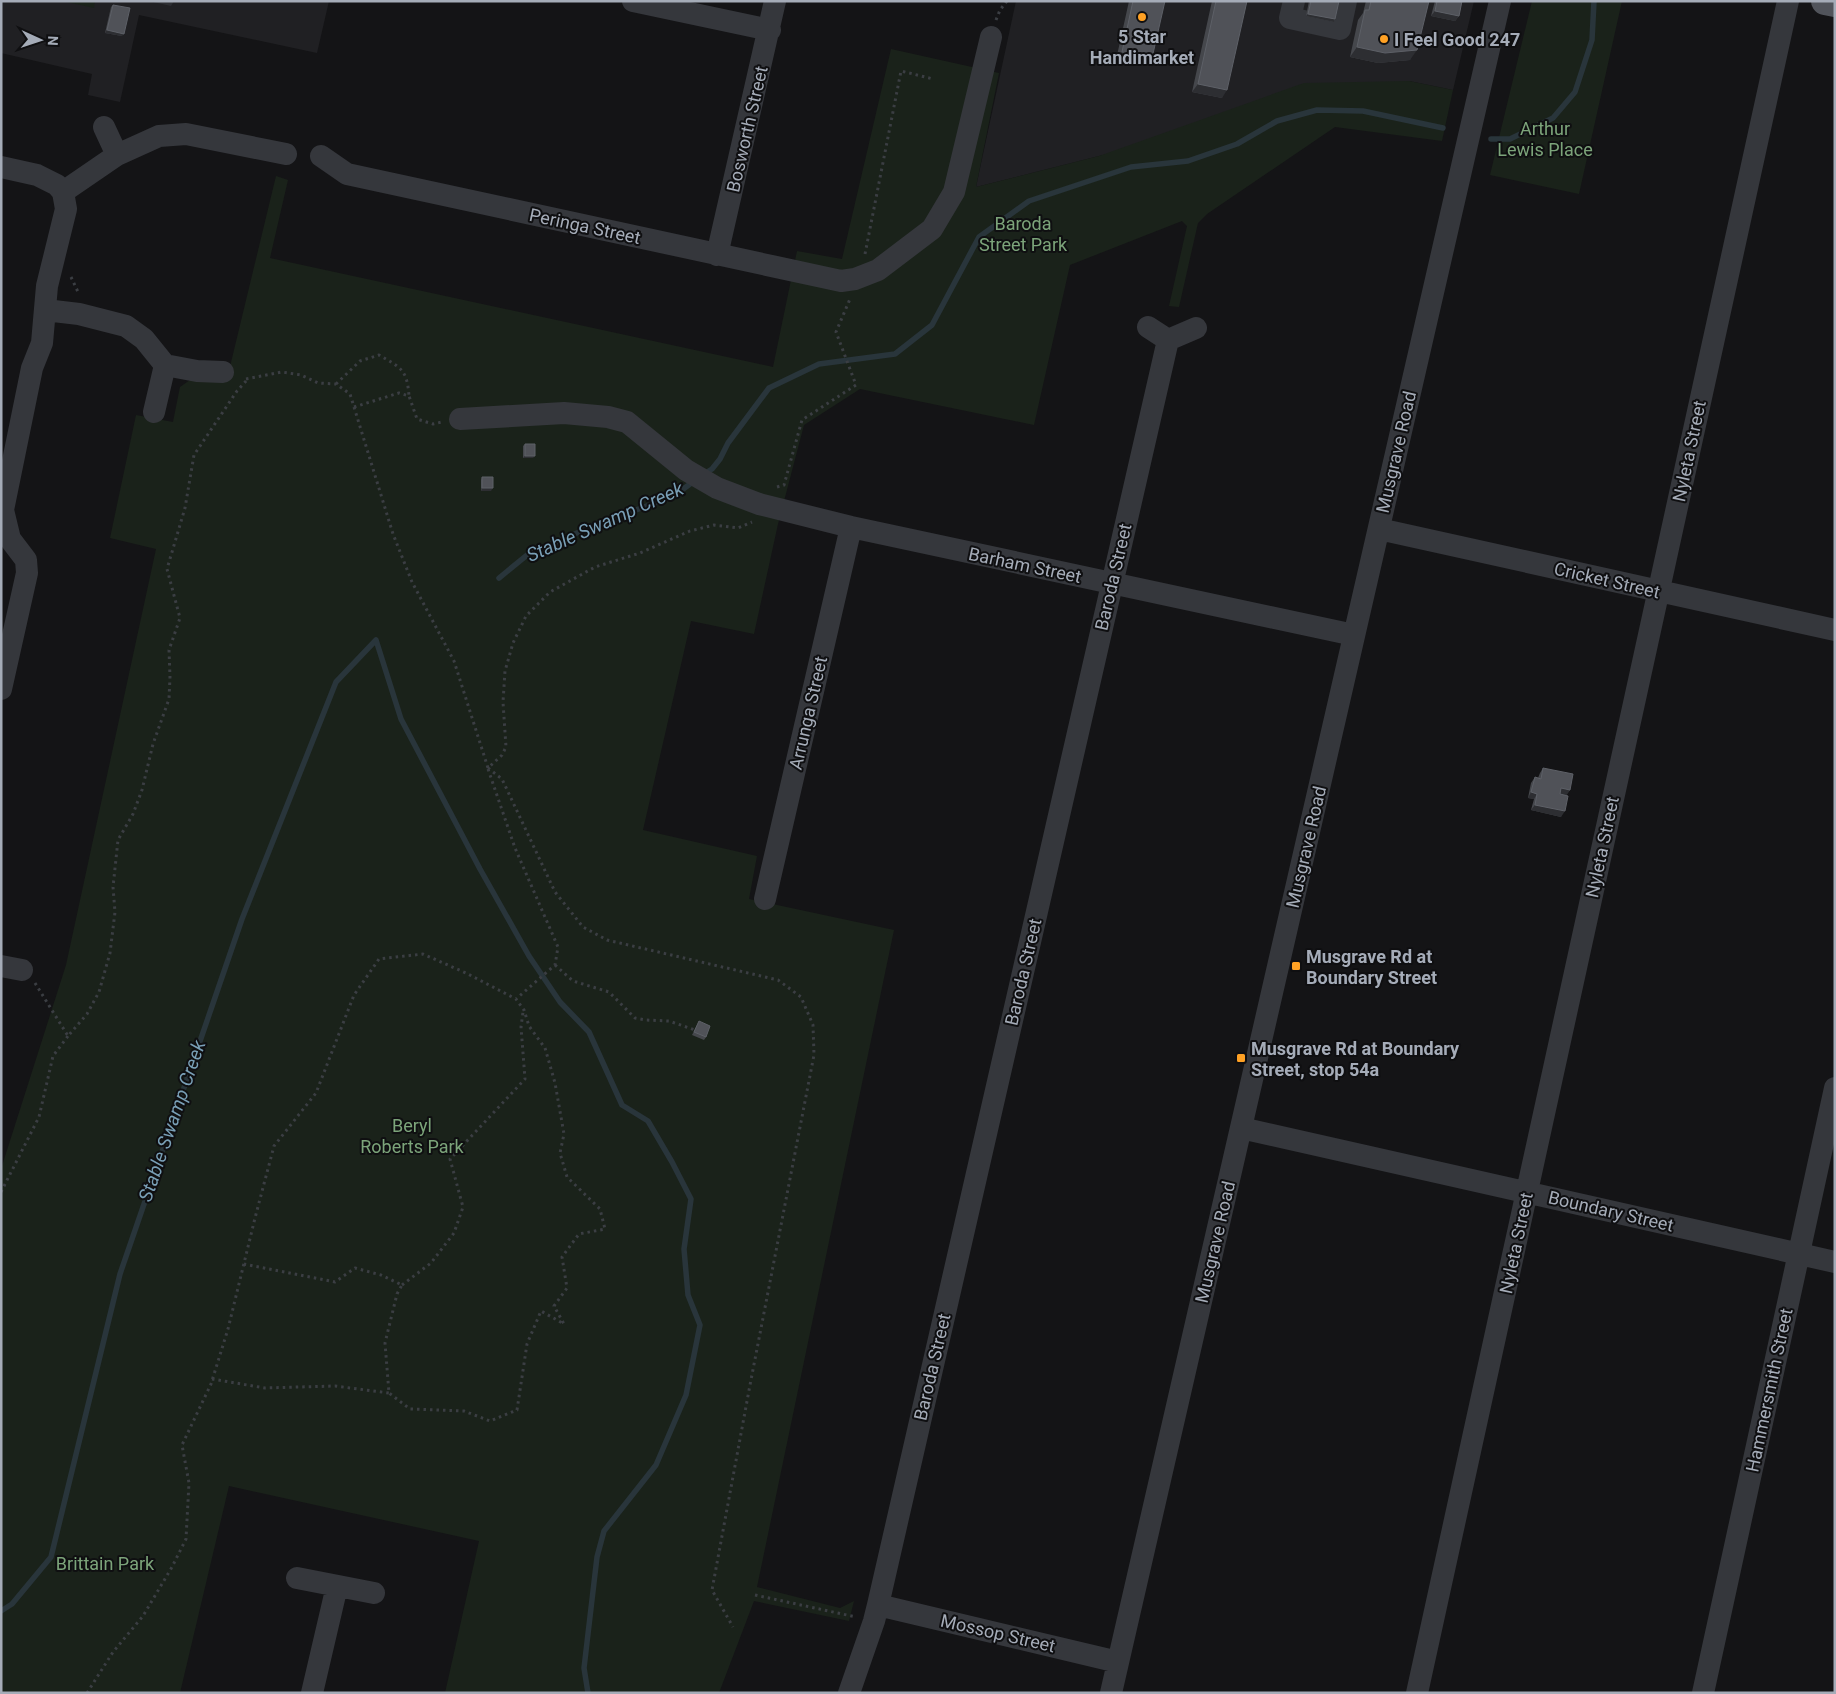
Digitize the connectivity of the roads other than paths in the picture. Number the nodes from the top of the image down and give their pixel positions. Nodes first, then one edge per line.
1 (633, 1) edge
2 (775, 1) edge
3 (1294, 1) edge
4 (1346, 1) edge
5 (1500, 1) edge
6 (1788, 1) edge
7 (1825, 1) edge
8 (1835, 3) edge
9 (770, 30) junction
10 (991, 37) dead end
11 (104, 127) dead end
12 (286, 154) dead end
13 (117, 155) junction
14 (321, 156) dead end
15 (1, 167) edge
16 (63, 192) junction
17 (717, 256) junction
18 (45, 310) junction
19 (1148, 327) dead end
20 (1196, 328) dead end
21 (1168, 340) junction
22 (165, 365) junction
23 (224, 372) road end
24 (154, 412) dead end
25 (460, 419) road end
26 (851, 526) junction
27 (1379, 529) junction
28 (6, 540) edge
29 (1112, 584) junction
30 (1659, 591) junction
31 (1835, 630) edge
32 (1354, 635) junction
33 (1, 689) edge
34 (765, 899) dead end
35 (1835, 1088) edge
36 (1241, 1128) junction
37 (1527, 1192) junction
38 (1799, 1254) junction
39 (1835, 1262) edge
40 (297, 1578) dead end
41 (336, 1586) junction
42 (374, 1593) dead end
43 (876, 1613) junction
44 (1118, 1662) junction
45 (312, 1693) edge
46 (849, 1693) edge
47 (1111, 1693) edge
48 (1417, 1693) edge
49 (1703, 1693) edge

1 - 9 street
2 - 9 street, Bosworth Street
3 - 4 street
5 - 27 street, Musgrave Road
6 - 30 street, Nyleta Street
7 - 8 main road
9 - 17 street, Bosworth Street
10 - 17 street, Peringa Street
11 - 13 street
12 - 13 street
13 - 16 street
14 - 17 street, Peringa Street
15 - 16 street
16 - 18 street
18 - 22 street
18 - 28 street
19 - 21 street
20 - 21 street
21 - 29 street, Baroda Street
22 - 23 street
22 - 24 street
25 - 26 street, Barham Street
26 - 29 street, Barham Street
26 - 34 street, Arrunga Street
27 - 30 street, Cricket Street
27 - 32 street, Musgrave Road
28 - 33 street
29 - 32 street, Barham Street
29 - 43 street, Baroda Street
30 - 31 street, Cricket Street
30 - 37 street, Nyleta Street
32 - 36 street, Musgrave Road
35 - 38 street, Hammersmith Street
36 - 37 street, Boundary Street
36 - 44 street, Musgrave Road
37 - 38 street, Boundary Street
37 - 48 street, Nyleta Street
38 - 39 street, Boundary Street
38 - 49 street, Hammersmith Street
40 - 41 street
41 - 42 street
41 - 45 street
43 - 44 street, Mossop Street
43 - 46 street, Baroda Street
44 - 47 street, Musgrave Road

